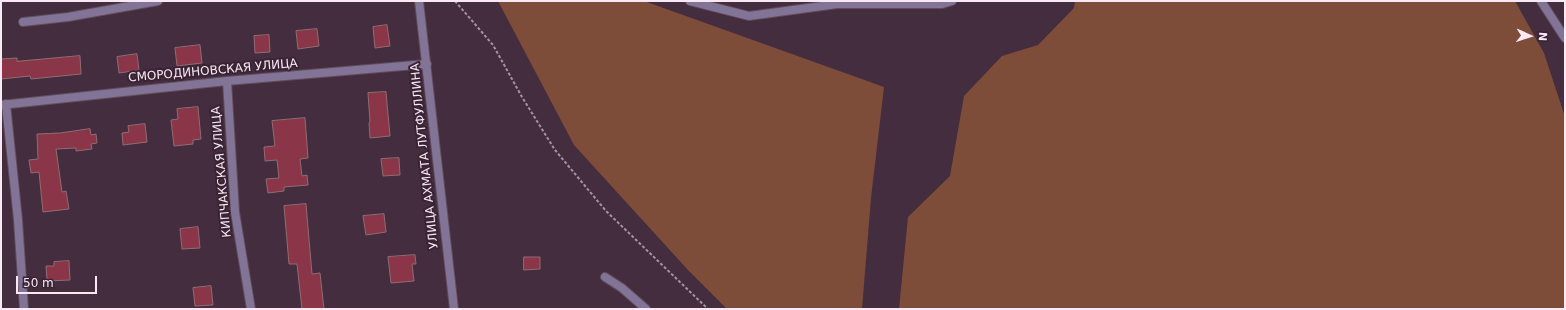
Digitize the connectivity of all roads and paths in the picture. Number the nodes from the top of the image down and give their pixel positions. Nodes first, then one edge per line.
1 (158, 1) edge
2 (419, 1) edge
3 (454, 1) edge
4 (690, 1) edge
5 (952, 1) edge
6 (1541, 1) edge
7 (23, 22) dead end
8 (1565, 38) edge
9 (427, 64) junction
10 (227, 81) junction
11 (3, 104) edge
12 (605, 277) dead end
13 (24, 309) edge
14 (251, 309) edge
15 (454, 309) edge
16 (646, 309) edge
17 (708, 309) edge

1 - 7 street
2 - 9 street, УЛИЦА АХМАТА ЛУТФУЛЛИНА
3 - 17 path
4 - 5 street
6 - 8 street
9 - 10 street, СМОРОДИНОВСКАЯ УЛИЦА
9 - 15 street, УЛИЦА АХМАТА ЛУТФУЛЛИНА
10 - 11 street, СМОРОДИНОВСКАЯ УЛИЦА
10 - 14 street, КИПЧАКСКАЯ УЛИЦА
11 - 13 street
12 - 16 street

